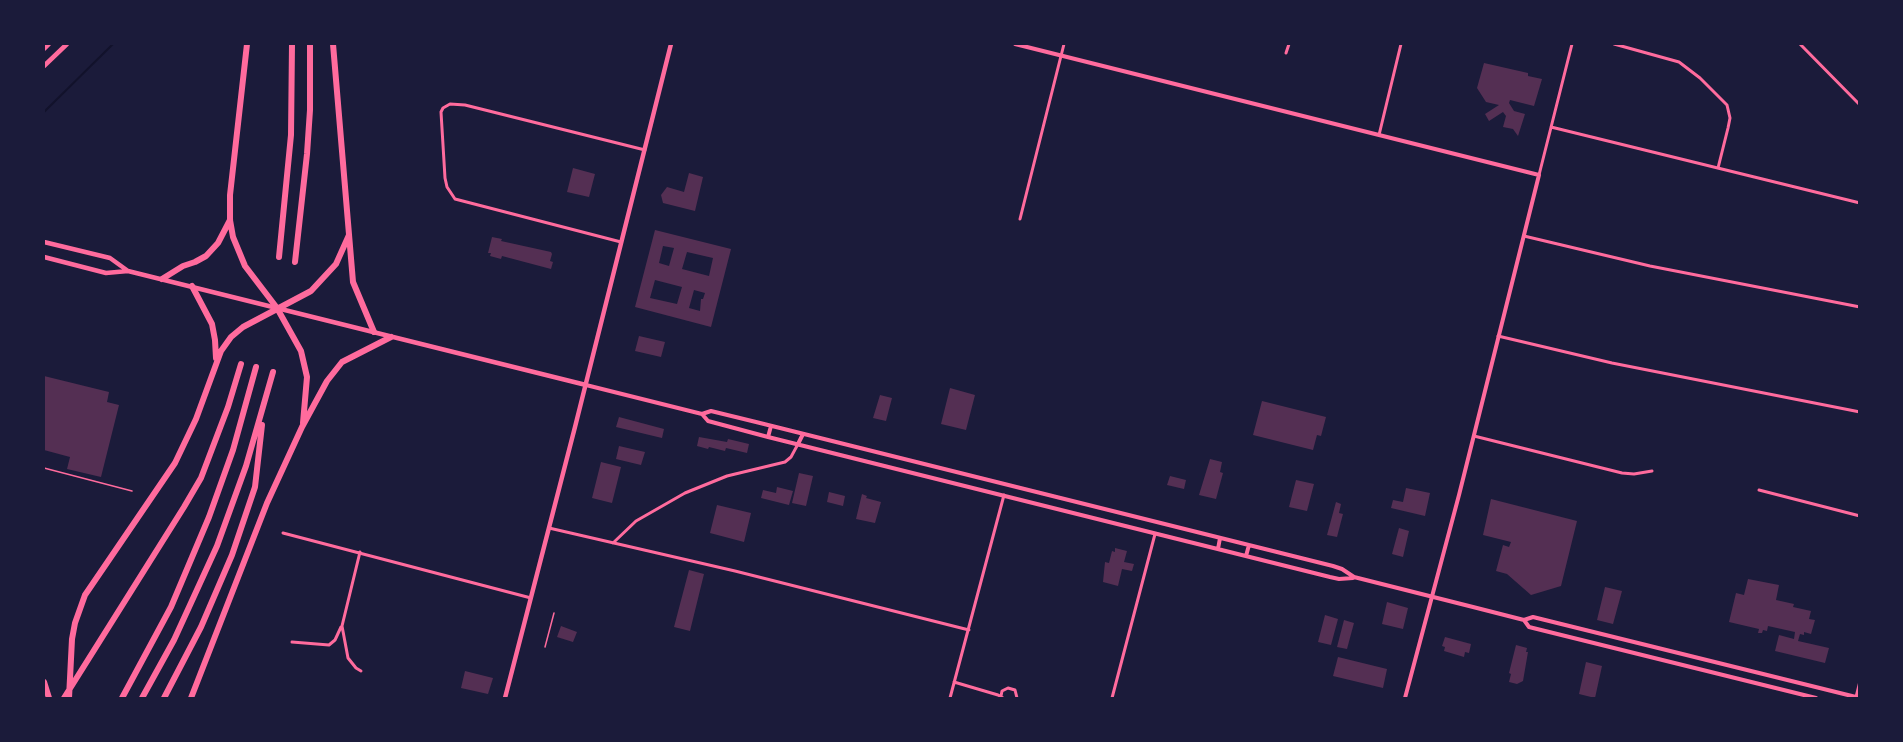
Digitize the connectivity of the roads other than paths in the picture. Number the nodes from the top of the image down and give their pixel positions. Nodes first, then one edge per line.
1 (49, 44) edge
2 (67, 44) edge
3 (247, 44) edge
4 (292, 44) edge
5 (310, 44) edge
6 (333, 44) edge
7 (670, 44) edge
8 (1015, 44) edge
9 (1064, 44) edge
10 (1289, 44) edge
11 (1401, 44) edge
12 (1572, 44) edge
13 (1614, 44) edge
14 (1800, 44) edge
15 (44, 49) edge
16 (1286, 53) dead end
17 (1061, 55) junction
18 (44, 66) edge
19 (1860, 105) edge
20 (1551, 127) junction
21 (1379, 135) junction
22 (645, 150) junction
23 (1718, 168) junction
24 (1539, 175) junction
25 (1860, 203) edge
26 (1020, 219) dead end
27 (230, 220) junction
28 (349, 235) junction
29 (1524, 236) junction
30 (44, 242) edge
31 (621, 242) junction
32 (44, 257) edge
33 (279, 257) dead end
34 (295, 262) dead end
35 (129, 270) junction
36 (162, 279) junction
37 (192, 286) junction
38 (1860, 307) edge
39 (277, 308) junction
40 (374, 332) junction
41 (1498, 336) junction
42 (392, 337) junction
43 (217, 362) junction
44 (241, 364) dead end
45 (256, 367) dead end
46 (273, 372) dead end
47 (586, 385) junction
48 (264, 408) junction
49 (1860, 412) edge
50 (702, 414) junction
51 (771, 426) junction
52 (302, 427) junction
53 (803, 434) junction
54 (1474, 436) junction
55 (768, 437) junction
56 (798, 444) junction
57 (44, 468) edge
58 (1652, 471) dead end
59 (982, 478) junction
60 (1013, 486) junction
61 (979, 489) junction
62 (1759, 490) dead end
63 (132, 491) dead end
64 (1004, 495) junction
65 (1010, 497) junction
66 (1860, 516) edge
67 (549, 528) junction
68 (283, 532) dead end
69 (1155, 534) junction
70 (1220, 538) junction
71 (614, 543) junction
72 (1249, 545) junction
73 (1218, 549) junction
74 (360, 552) junction
75 (1246, 556) junction
76 (1354, 578) junction
77 (1432, 597) junction
78 (531, 598) junction
79 (554, 613) dead end
80 (1524, 620) junction
81 (342, 626) junction
82 (969, 630) junction
83 (292, 642) dead end
84 (546, 646) dead end
85 (361, 671) dead end
86 (1860, 681) edge
87 (954, 682) junction
88 (45, 685) edge
89 (1002, 697) edge
90 (1857, 698) edge
91 (49, 699) edge
92 (64, 699) edge
93 (69, 699) edge
94 (122, 699) edge
95 (142, 699) edge
96 (164, 699) edge
97 (191, 699) edge
98 (505, 699) edge
99 (950, 699) edge
100 (1017, 699) edge
101 (1112, 699) edge
102 (1406, 699) edge
103 (1816, 699) edge

1 - 15 main road
2 - 18 main road
3 - 27 highway
4 - 33 highway
5 - 34 highway
6 - 28 highway
7 - 22 main road
8 - 17 street
9 - 17 street
10 - 16 street
11 - 21 street
12 - 20 street
13 - 23 street
14 - 19 street
17 - 21 street
17 - 26 street
20 - 23 street
20 - 24 street
21 - 24 street
22 - 31 main road
22 - 31 street
23 - 25 street
24 - 29 street
27 - 36 highway
27 - 39 highway
28 - 39 highway
28 - 40 highway
29 - 38 street
29 - 41 street
30 - 35 main road
31 - 47 main road
32 - 35 main road
35 - 36 main road
36 - 37 main road
37 - 39 main road
37 - 43 highway
39 - 40 main road
39 - 43 highway
39 - 52 highway
40 - 42 main road
41 - 49 street
41 - 54 street
42 - 47 main road
42 - 52 highway
43 - 93 highway
44 - 92 highway
45 - 94 highway
46 - 48 highway
47 - 50 street
47 - 67 main road
48 - 95 highway
48 - 96 highway
50 - 51 street
50 - 55 street
51 - 53 street
51 - 55 street
52 - 97 highway
53 - 56 street
53 - 59 street
54 - 58 street
54 - 77 street
55 - 56 street
56 - 61 street
56 - 71 street
57 - 63 lane
59 - 60 street
59 - 61 street
60 - 65 street
60 - 70 street
61 - 64 street
62 - 66 street
64 - 65 street
64 - 82 street
65 - 69 street
67 - 71 street
67 - 78 main road
68 - 74 street
69 - 73 street
69 - 101 street
70 - 72 street
70 - 73 street
71 - 82 street
72 - 75 street
72 - 76 street
73 - 75 street
74 - 78 street
74 - 81 street
75 - 76 street
76 - 77 street
77 - 80 street
77 - 102 street
78 - 98 main road
79 - 84 lane
80 - 90 street
80 - 103 street
81 - 83 street
81 - 85 street
82 - 87 street
86 - 90 street
87 - 89 street
87 - 99 street
88 - 91 highway
89 - 100 street

